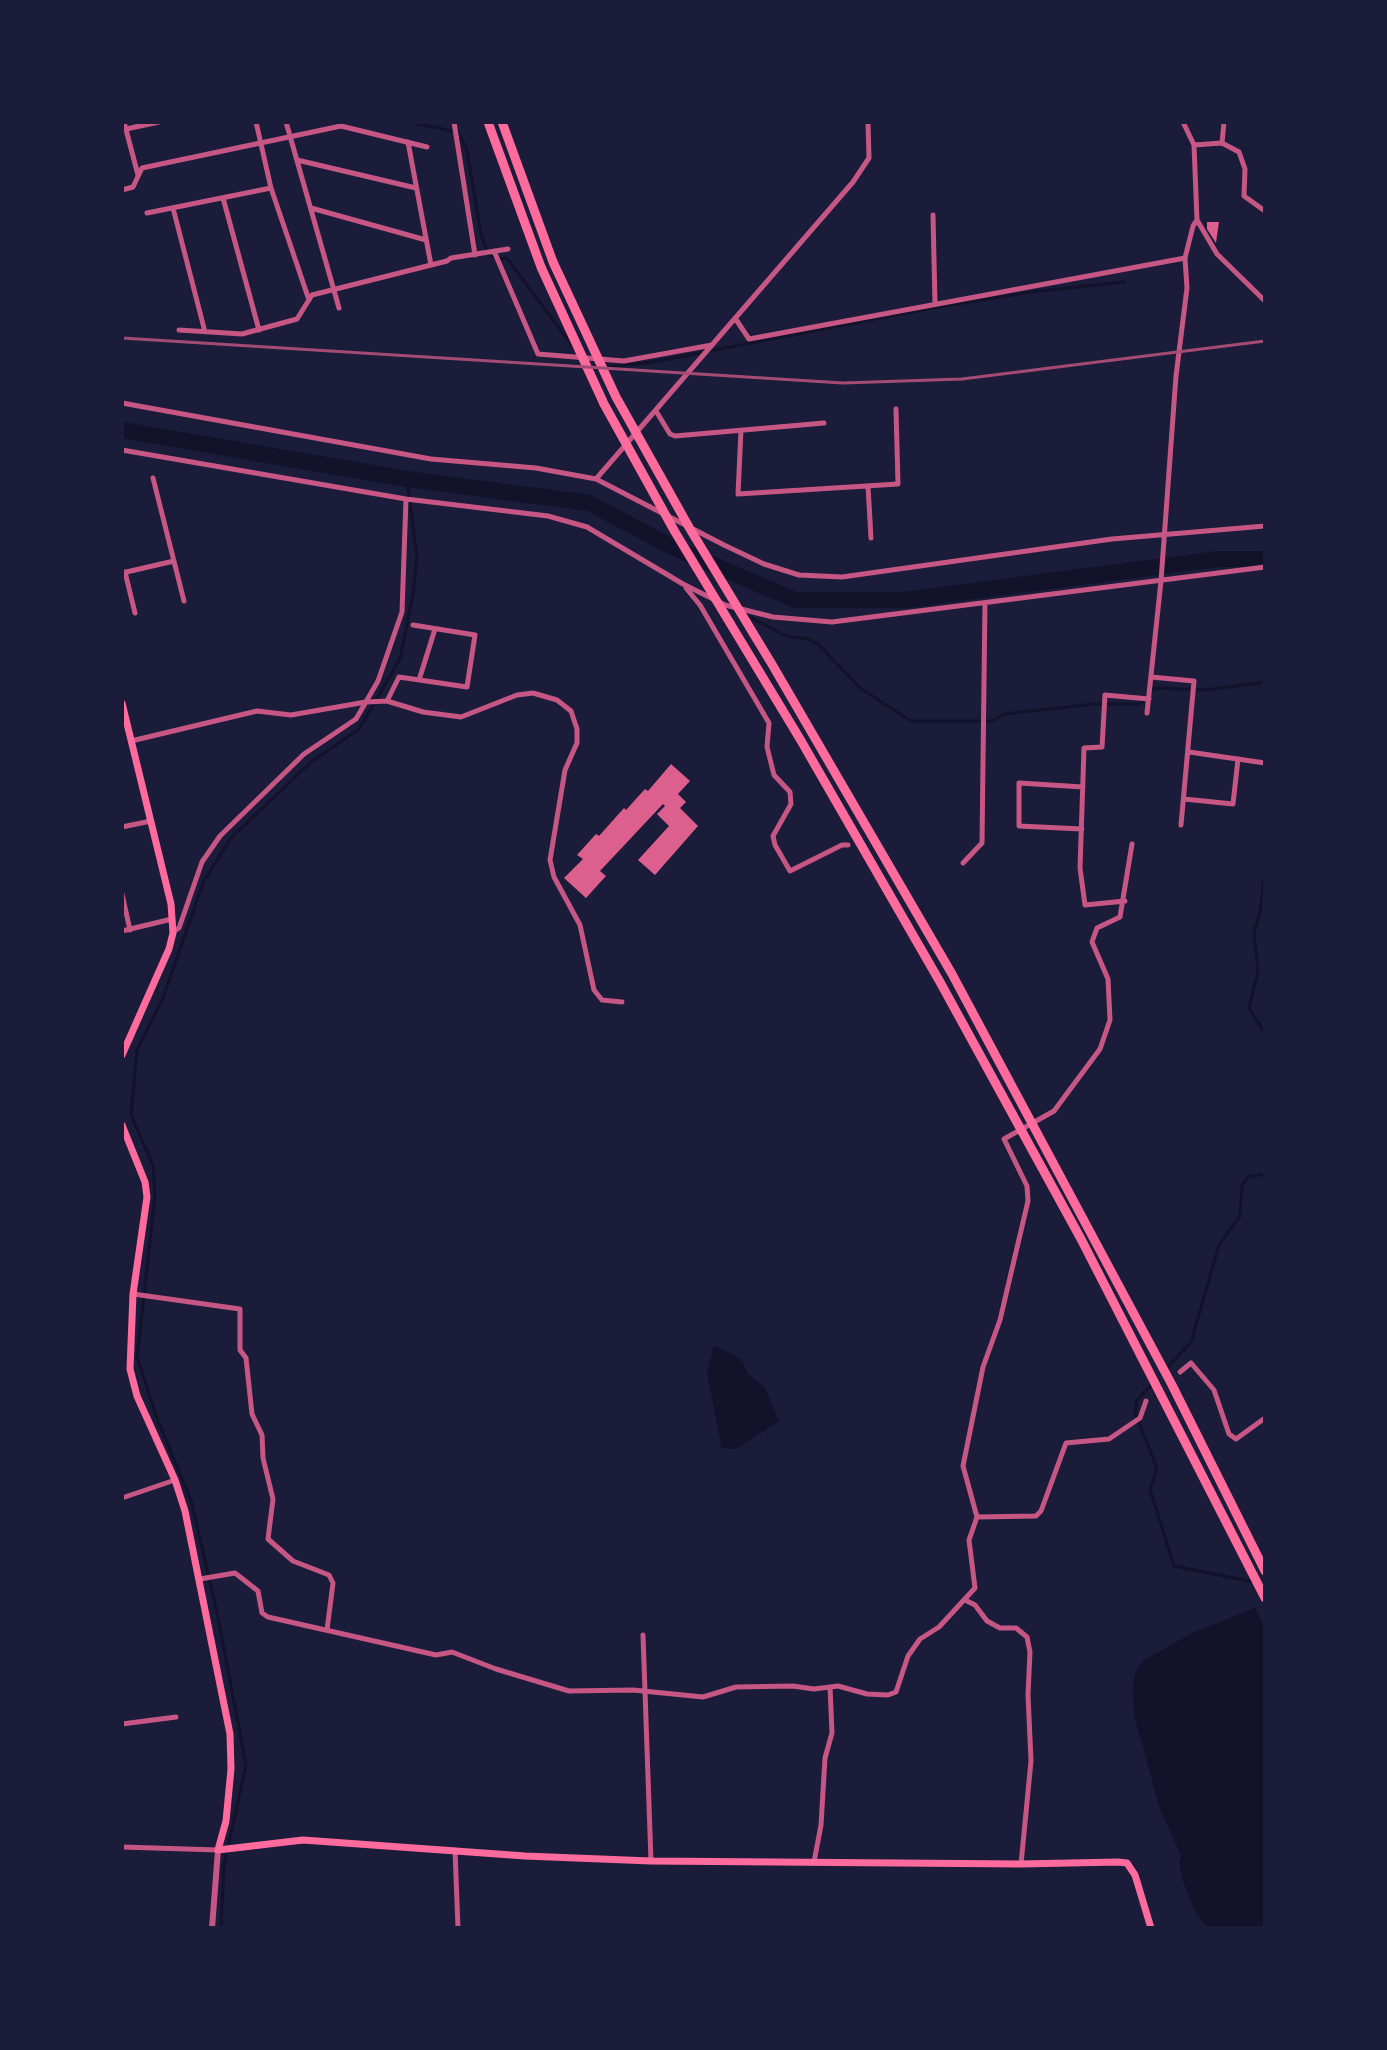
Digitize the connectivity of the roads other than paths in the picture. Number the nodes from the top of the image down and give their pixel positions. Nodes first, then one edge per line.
1 (159, 122) edge
2 (256, 122) edge
3 (286, 122) edge
4 (454, 122) edge
5 (488, 122) edge
6 (502, 122) edge
7 (868, 122) edge
8 (1183, 122) edge
9 (1224, 122) edge
10 (125, 126) edge
11 (290, 137) junction
12 (408, 142) junction
13 (260, 143) junction
14 (1222, 143) junction
15 (1194, 145) junction
16 (427, 147) dead end
17 (297, 160) junction
18 (138, 176) junction
19 (271, 188) junction
20 (417, 188) junction
21 (122, 190) edge
22 (223, 198) junction
23 (310, 207) junction
24 (173, 208) junction
25 (1265, 211) edge
26 (147, 213) dead end
27 (933, 215) dead end
28 (1197, 220) junction
29 (426, 240) junction
30 (508, 249) dead end
31 (494, 251) junction
32 (475, 256) junction
33 (1185, 258) junction
34 (431, 265) junction
35 (334, 289) junction
36 (309, 300) junction
37 (1265, 301) edge
38 (935, 304) junction
39 (339, 308) dead end
40 (735, 318) junction
41 (179, 330) dead end
42 (259, 330) junction
43 (205, 332) junction
44 (714, 344) junction
45 (122, 403) edge
46 (896, 409) dead end
47 (656, 411) junction
48 (824, 423) dead end
49 (741, 430) junction
50 (122, 450) edge
51 (153, 478) dead end
52 (596, 479) junction
53 (868, 486) junction
54 (406, 499) junction
55 (1265, 526) edge
56 (1164, 535) junction
57 (871, 538) dead end
58 (174, 561) junction
59 (1265, 567) edge
60 (123, 573) edge
61 (1160, 579) junction
62 (683, 584) junction
63 (184, 601) dead end
64 (985, 603) junction
65 (135, 613) dead end
66 (413, 625) dead end
67 (435, 629) junction
68 (1151, 677) junction
69 (419, 680) junction
70 (1149, 699) junction
71 (387, 701) junction
72 (366, 702) junction
73 (122, 703) edge
74 (1147, 713) dead end
75 (123, 716) edge
76 (131, 741) junction
77 (1189, 752) junction
78 (1238, 759) junction
79 (1265, 763) edge
80 (1083, 787) junction
81 (1184, 799) junction
82 (151, 821) junction
83 (1181, 825) dead end
84 (122, 827) edge
85 (1082, 829) junction
86 (1132, 844) dead end
87 (848, 845) dead end
88 (963, 863) dead end
89 (122, 894) edge
90 (1125, 901) junction
91 (172, 919) junction
92 (130, 930) junction
93 (122, 931) edge
94 (173, 933) junction
95 (622, 1002) dead end
96 (122, 1055) edge
97 (122, 1125) edge
98 (133, 1294) junction
99 (1180, 1372) dead end
100 (1146, 1401) dead end
101 (1265, 1418) edge
102 (175, 1480) junction
103 (122, 1498) edge
104 (977, 1517) junction
105 (1265, 1571) edge
106 (200, 1579) junction
107 (1265, 1598) edge
108 (965, 1600) junction
109 (327, 1630) junction
110 (643, 1635) dead end
111 (830, 1687) junction
112 (646, 1692) junction
113 (176, 1717) dead end
114 (122, 1724) edge
115 (122, 1847) edge
116 (218, 1850) junction
117 (455, 1850) junction
118 (651, 1861) junction
119 (814, 1862) junction
120 (1021, 1864) junction
121 (212, 1928) edge
122 (458, 1928) edge
123 (1151, 1928) edge

1 - 10 street
2 - 13 street
3 - 11 street
4 - 32 street
5 - 107 highway
6 - 105 highway
7 - 40 street
8 - 15 street
9 - 14 street
10 - 18 street
11 - 12 street
11 - 13 street
11 - 17 street
12 - 16 street
12 - 20 street
13 - 18 street
13 - 19 street
14 - 15 street
14 - 25 street
15 - 28 street
17 - 20 street
17 - 23 street
18 - 21 street
19 - 22 street
19 - 36 street
20 - 29 street
22 - 24 street
22 - 42 street
23 - 29 street
23 - 35 street
24 - 26 street
24 - 43 street
27 - 38 street
28 - 33 street
28 - 37 street
29 - 34 street
30 - 31 street
31 - 32 street
31 - 44 street
32 - 34 street
33 - 38 street
33 - 56 street
34 - 35 street
35 - 36 street
35 - 39 street
36 - 42 street
38 - 40 street
40 - 44 street
41 - 43 street
42 - 43 street
44 - 47 street
45 - 52 street
46 - 53 street
47 - 49 street
47 - 52 street
48 - 49 street
49 - 53 street
50 - 54 street
51 - 58 street
52 - 56 street
53 - 57 street
54 - 62 street
54 - 72 street
55 - 56 street
56 - 61 street
58 - 60 street
58 - 63 street
59 - 61 street
60 - 65 street
61 - 64 street
61 - 68 street
62 - 64 street
62 - 87 street
64 - 88 street
66 - 67 street
67 - 69 street
67 - 69 street
68 - 70 street
68 - 77 street
69 - 71 street
70 - 74 street
70 - 80 street
71 - 72 street
71 - 95 street
72 - 76 street
72 - 94 street
73 - 75 main road
75 - 76 main road
76 - 82 main road
77 - 78 street
77 - 81 street
78 - 79 street
78 - 81 street
80 - 85 street
80 - 85 street
81 - 83 street
82 - 84 street
82 - 91 main road
85 - 90 street
86 - 90 street
89 - 92 street
90 - 104 street
91 - 92 street
91 - 94 main road
92 - 93 street
94 - 96 main road
97 - 98 main road
98 - 102 main road
98 - 109 street
99 - 101 street
100 - 104 street
102 - 103 street
102 - 106 main road
104 - 108 street
106 - 109 street
106 - 116 main road
108 - 111 street
108 - 120 street
109 - 112 street
110 - 112 street
111 - 112 street
111 - 119 street
112 - 118 street
113 - 114 street
115 - 116 street
116 - 117 main road
116 - 121 street
117 - 118 main road
117 - 122 street
118 - 119 main road
119 - 120 main road
120 - 123 main road

